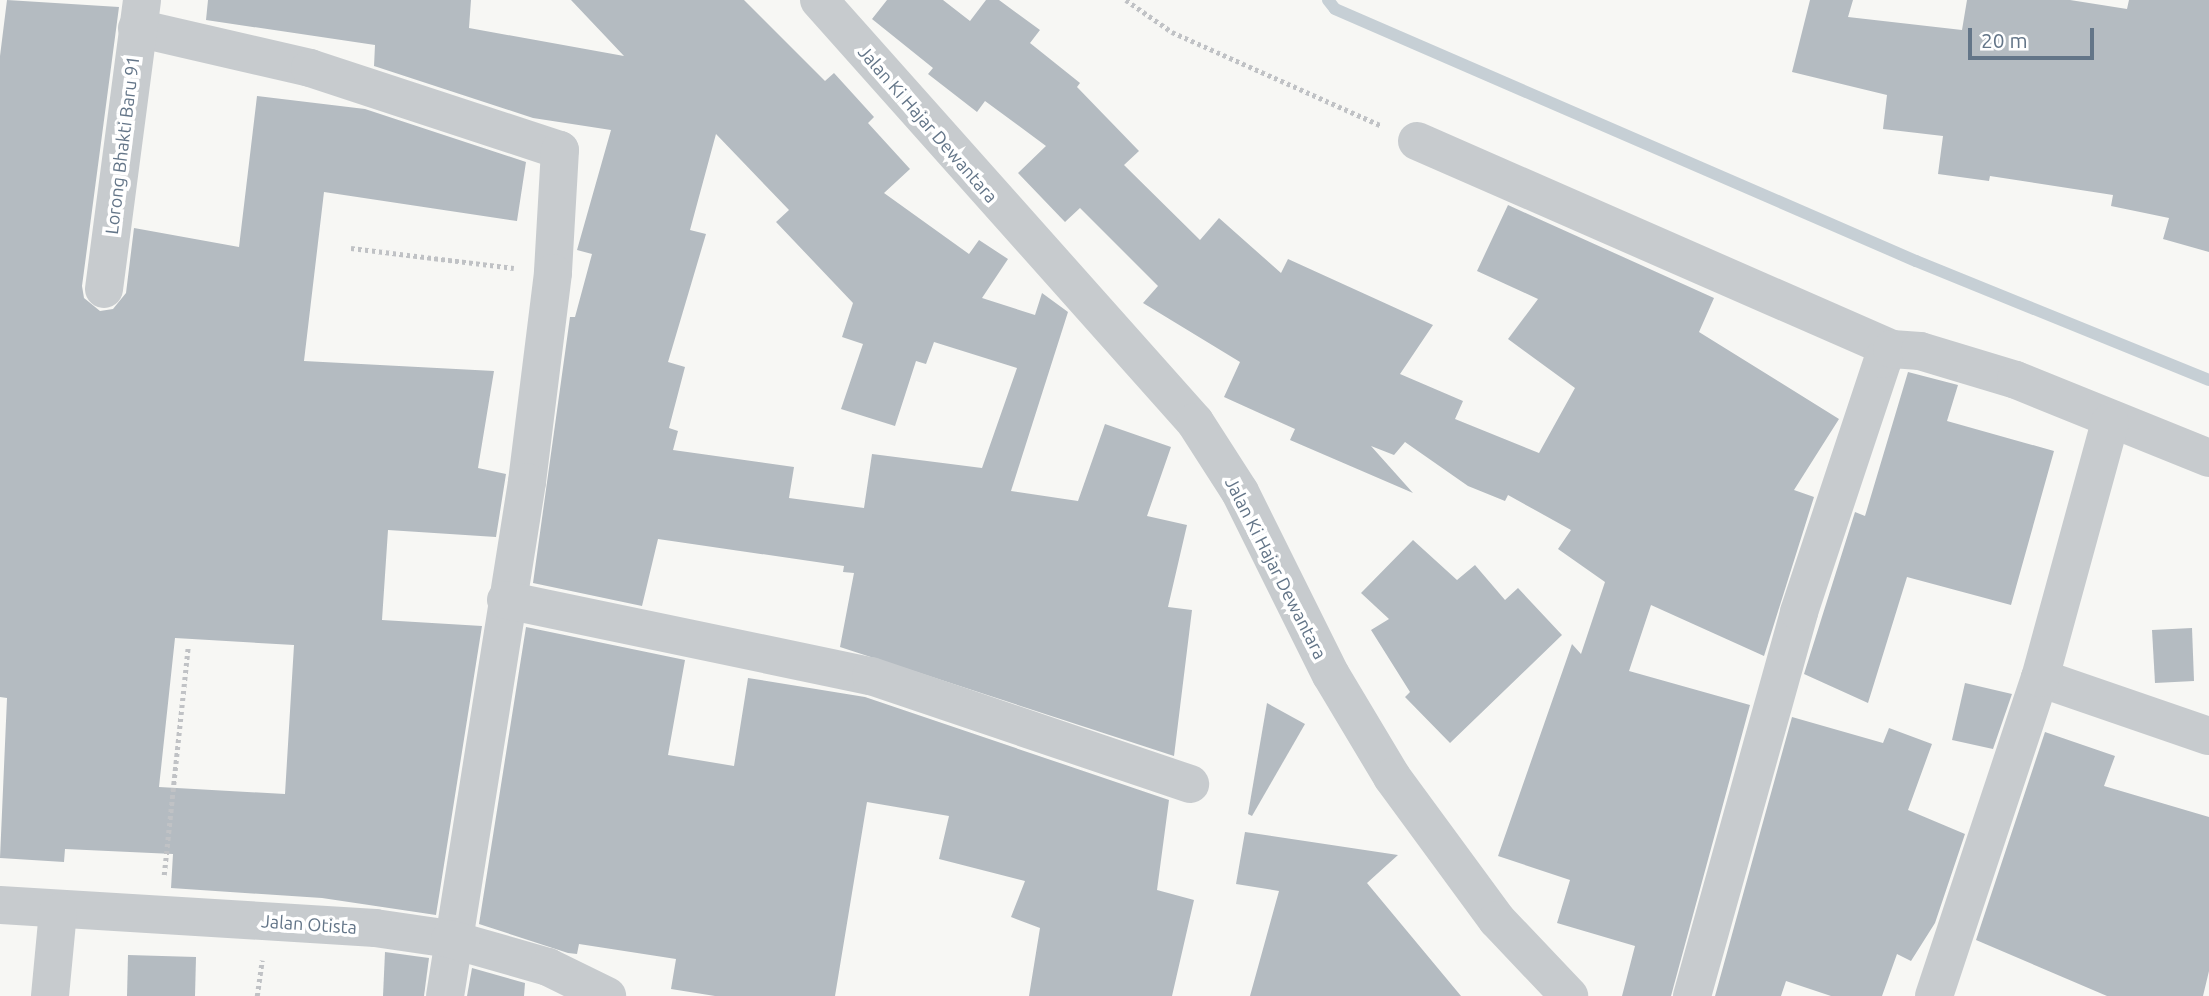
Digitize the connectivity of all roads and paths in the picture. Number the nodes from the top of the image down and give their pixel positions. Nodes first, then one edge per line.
1 (819, 0) edge
2 (1126, 0) edge
3 (140, 14) edge
4 (1417, 141) joint
5 (351, 248) dead end
6 (553, 273) junction
7 (104, 289) dead end
8 (1892, 349) junction
9 (2110, 422) junction
10 (2209, 458) edge
11 (506, 600) junction
12 (188, 649) dead end
13 (2040, 678) junction
14 (2208, 736) edge
15 (1190, 783) dead end
16 (0, 905) edge
17 (58, 912) junction
18 (160, 914) junction
19 (450, 939) junction
20 (50, 996) edge
21 (445, 996) edge
22 (607, 996) edge
23 (1569, 996) edge
24 (1692, 996) edge
25 (1934, 996) edge

1 - 23 street, Jalan Ki Hajar Dewantara
2 - 4 path
3 - 6 street
3 - 7 street, Lorong Bhakti Baru 91
4 - 8 street
5 - 6 path
6 - 11 street
8 - 9 street
8 - 24 street
9 - 10 street
9 - 13 street
11 - 15 street
11 - 19 street
12 - 18 path
13 - 14 street
13 - 25 street
16 - 17 street, Jalan Otista
17 - 18 street, Jalan Otista
17 - 20 street
18 - 19 street, Jalan Otista
19 - 21 street
19 - 22 street, Jalan Otista

